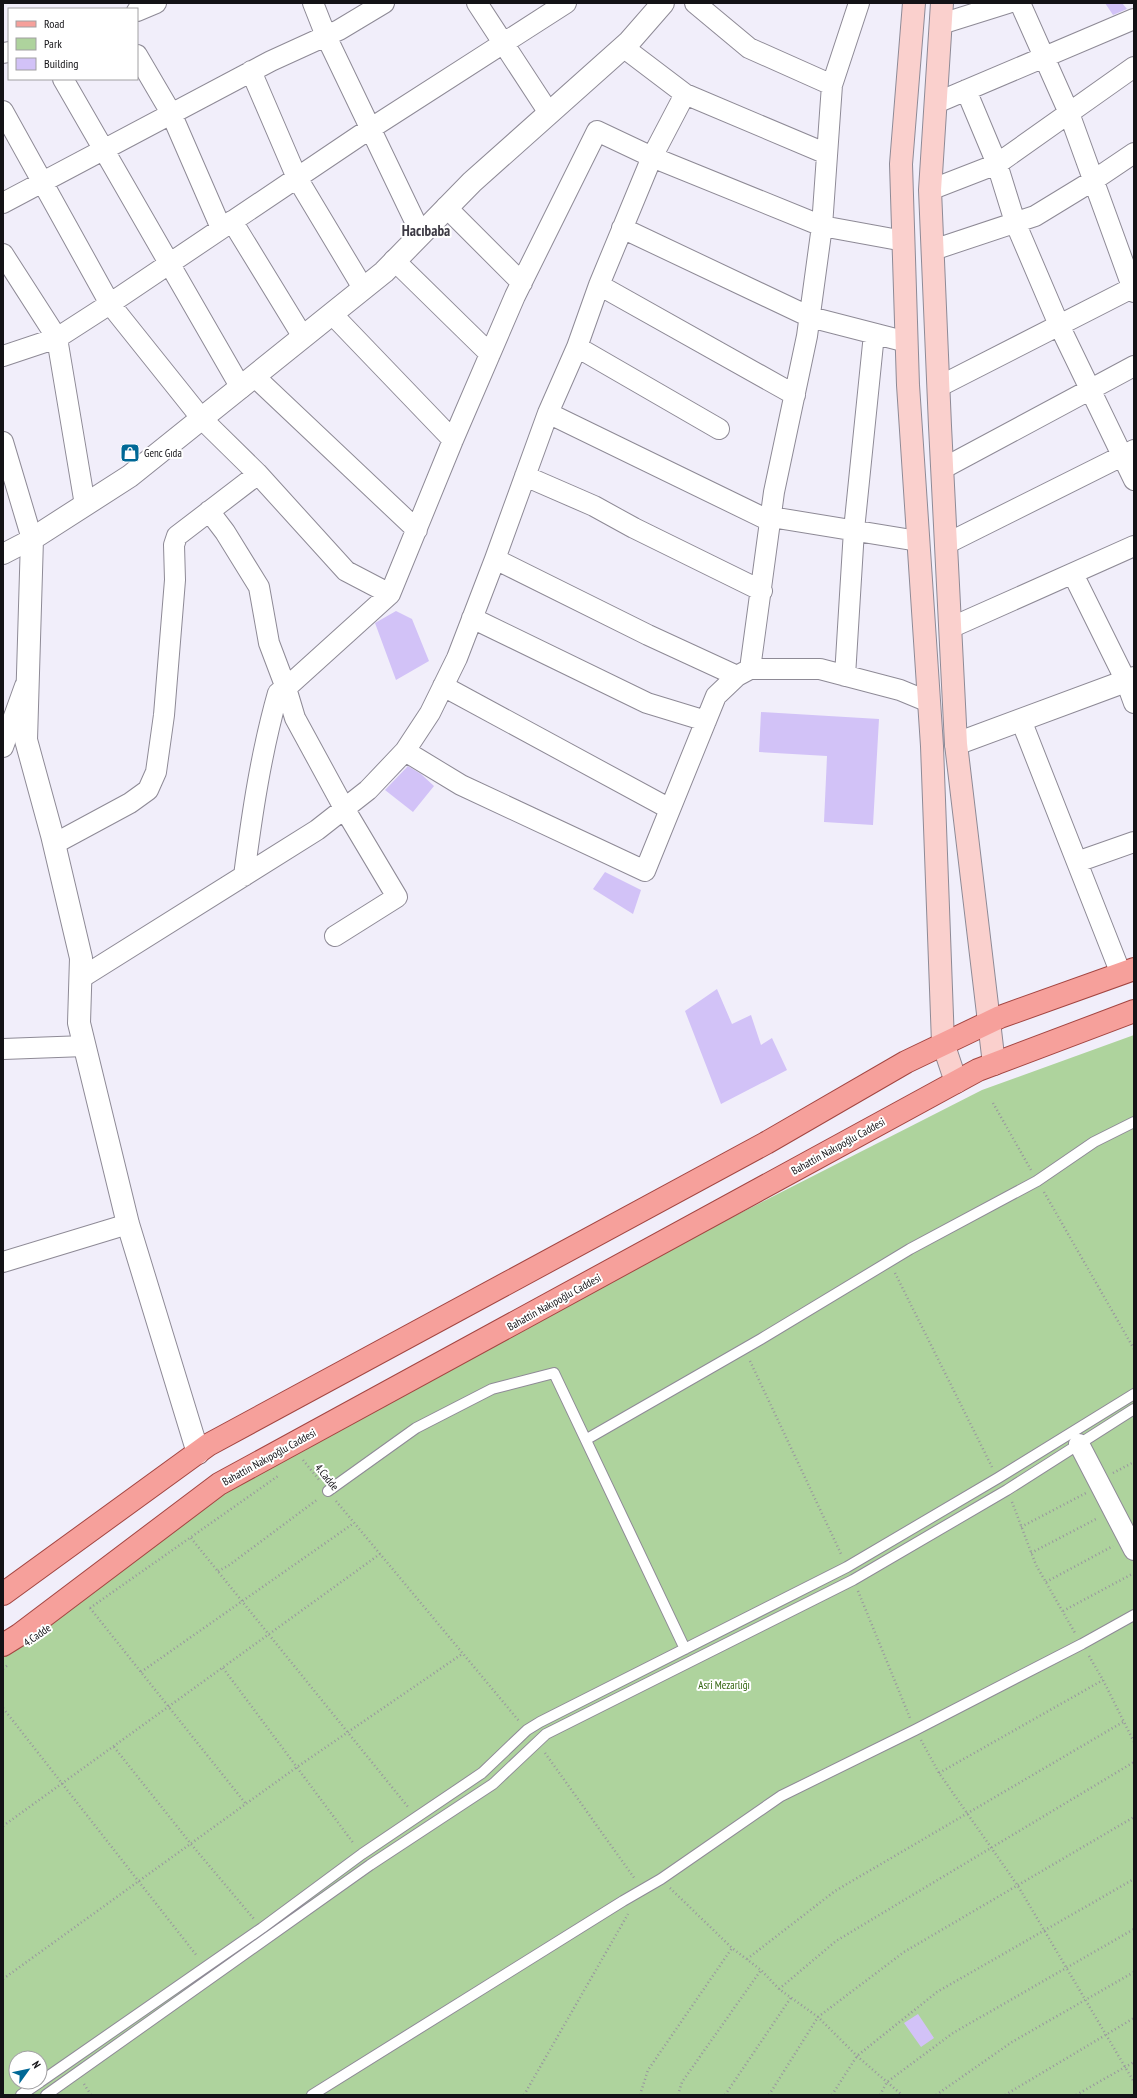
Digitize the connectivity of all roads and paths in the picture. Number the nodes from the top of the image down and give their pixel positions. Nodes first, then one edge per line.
1 (156, 3) edge
2 (313, 3) edge
3 (384, 3) edge
4 (477, 3) edge
5 (566, 3) edge
6 (663, 3) edge
7 (694, 3) edge
8 (859, 3) edge
9 (914, 3) edge
10 (1008, 3) edge
11 (1020, 3) edge
12 (138, 11) edge
13 (942, 13) edge
14 (1134, 19) edge
15 (326, 36) junction
16 (503, 44) junction
17 (623, 47) junction
18 (138, 57) edge
19 (1044, 57) junction
20 (1134, 67) edge
21 (251, 71) junction
22 (64, 80) edge
23 (832, 85) junction
24 (966, 90) junction
25 (685, 94) junction
26 (936, 103) junction
27 (3, 111) edge
28 (171, 113) junction
29 (549, 113) junction
30 (1069, 113) junction
31 (369, 130) junction
32 (104, 151) junction
33 (1134, 153) edge
34 (827, 154) junction
35 (652, 157) junction
36 (997, 164) junction
37 (297, 178) junction
38 (1094, 180) junction
39 (43, 182) junction
40 (930, 190) junction
41 (3, 203) edge
42 (446, 207) junction
43 (1015, 222) junction
44 (226, 225) junction
45 (822, 226) junction
46 (622, 228) junction
47 (420, 234) junction
48 (904, 240) junction
49 (933, 250) junction
50 (3, 254) edge
51 (394, 260) junction
52 (170, 262) junction
53 (522, 283) junction
54 (599, 285) junction
55 (363, 288) junction
56 (1133, 289) edge
57 (110, 304) junction
58 (332, 314) junction
59 (810, 317) junction
60 (1059, 325) junction
61 (874, 334) junction
62 (303, 337) junction
63 (57, 338) junction
64 (907, 342) junction
65 (577, 347) junction
66 (490, 354) junction
67 (3, 356) edge
68 (1134, 366) edge
69 (248, 382) junction
70 (938, 387) junction
71 (1089, 389) junction
72 (795, 395) junction
73 (548, 413) junction
74 (202, 419) junction
75 (719, 429) dead end
76 (453, 440) junction
77 (3, 442) edge
78 (1128, 452) edge
79 (942, 469) junction
80 (258, 474) junction
81 (525, 476) junction
82 (1134, 480) edge
83 (85, 505) junction
84 (209, 511) junction
85 (771, 519) junction
86 (417, 530) junction
87 (854, 530) junction
88 (32, 539) junction
89 (918, 541) junction
90 (946, 544) junction
91 (1134, 546) edge
92 (3, 554) edge
93 (495, 559) junction
94 (1073, 574) junction
95 (762, 591) junction
96 (390, 594) junction
97 (472, 618) junction
98 (950, 628) junction
99 (744, 673) junction
100 (845, 676) junction
101 (1130, 679) edge
102 (27, 680) junction
103 (443, 686) junction
104 (286, 688) junction
105 (929, 702) junction
106 (1134, 703) edge
107 (1021, 720) junction
108 (706, 721) junction
109 (956, 744) junction
110 (3, 747) edge
111 (405, 750) junction
112 (344, 808) junction
113 (670, 809) junction
114 (1134, 842) edge
115 (54, 844) junction
116 (1077, 862) junction
117 (244, 876) junction
118 (335, 936) dead end
119 (1128, 972) edge
120 (81, 978) junction
121 (1134, 1011) edge
122 (989, 1022) junction
123 (944, 1043) junction
124 (85, 1046) junction
125 (3, 1049) edge
126 (994, 1064) junction
127 (956, 1082) junction
128 (993, 1103) dead end
129 (1134, 1122) edge
130 (1037, 1181) junction
131 (128, 1224) junction
132 (3, 1262) edge
133 (1134, 1349) edge
134 (1134, 1394) edge
135 (1134, 1409) edge
136 (587, 1439) junction
137 (1079, 1444) junction
138 (198, 1453) junction
139 (302, 1459) dead end
140 (282, 1473) dead end
141 (1100, 1486) junction
142 (328, 1492) junction
143 (1113, 1510) junction
144 (354, 1523) junction
145 (1021, 1527) dead end
146 (191, 1538) junction
147 (1131, 1544) edge
148 (1031, 1553) dead end
149 (380, 1554) junction
150 (218, 1570) junction
151 (1134, 1573) edge
152 (1046, 1582) dead end
153 (3, 1594) edge
154 (243, 1602) junction
155 (90, 1608) junction
156 (1063, 1611) dead end
157 (84, 1612) dead end
158 (1134, 1615) edge
159 (269, 1634) junction
160 (685, 1649) junction
161 (9, 1652) edge
162 (462, 1654) junction
163 (3, 1668) edge
164 (223, 1668) junction
165 (141, 1672) junction
166 (1103, 1680) dead end
167 (169, 1707) junction
168 (3, 1708) edge
169 (1123, 1722) dead end
170 (527, 1730) junction
171 (348, 1733) junction
172 (536, 1742) junction
173 (114, 1746) junction
174 (1134, 1762) edge
175 (297, 1767) junction
176 (939, 1774) dead end
177 (62, 1784) junction
178 (246, 1804) junction
179 (416, 1817) junction
180 (1134, 1817) edge
181 (3, 1826) edge
182 (191, 1844) junction
183 (362, 1854) junction
184 (661, 1879) junction
185 (1134, 1879) edge
186 (139, 1881) junction
187 (642, 1889) junction
188 (262, 1928) junction
189 (1134, 1928) edge
190 (732, 1948) junction
191 (747, 1959) junction
192 (206, 1968) junction
193 (761, 1970) junction
194 (1134, 1972) edge
195 (3, 1979) edge
196 (779, 1989) junction
197 (792, 1996) junction
198 (818, 2017) junction
199 (1134, 2018) edge
200 (857, 2056) junction
201 (1134, 2062) edge
202 (48, 2077) edge
203 (887, 2082) junction
204 (46, 2095) edge
205 (312, 2095) edge
206 (524, 2095) edge
207 (640, 2095) edge
208 (678, 2095) edge
209 (725, 2095) edge
210 (769, 2095) edge
211 (832, 2095) edge
212 (880, 2095) edge
213 (902, 2095) edge
214 (936, 2095) edge
215 (1005, 2095) edge
216 (1076, 2095) edge

1 - 12 street
2 - 15 street
3 - 15 street
4 - 16 street
5 - 16 street
6 - 17 street
7 - 23 street
8 - 23 street
9 - 48 main road
10 - 13 street
11 - 19 street
13 - 26 main road
14 - 19 street
15 - 21 street
15 - 31 street
16 - 29 street
16 - 31 street
17 - 25 street
17 - 29 street
18 - 28 street
19 - 24 street
19 - 30 street
20 - 30 street
21 - 28 street
21 - 37 street
22 - 32 street
23 - 34 street
24 - 26 street
24 - 36 street
25 - 34 street
25 - 35 street
26 - 40 main road
27 - 39 street
28 - 32 street
28 - 44 street
29 - 42 street
30 - 36 street
30 - 38 street
31 - 37 street
31 - 47 street
32 - 39 street
32 - 52 street
33 - 38 street
34 - 45 street
35 - 45 street
35 - 46 street
35 - 53 street
36 - 40 street
36 - 43 street
37 - 44 street
37 - 55 street
38 - 43 street
38 - 56 street
39 - 41 street
39 - 57 street
40 - 49 main road
42 - 47 street
42 - 53 street
43 - 49 street
43 - 60 street
44 - 52 street
44 - 62 street
45 - 48 street
45 - 59 street
46 - 54 street
46 - 59 street
47 - 51 street
48 - 64 main road
49 - 70 main road
50 - 63 street
51 - 55 street
51 - 66 street
52 - 57 street
52 - 69 street
53 - 66 street
54 - 65 street
54 - 72 street
55 - 58 street
56 - 60 street
57 - 63 street
57 - 74 street
58 - 62 street
58 - 76 street
59 - 61 street
59 - 72 street
60 - 70 street
60 - 71 street
61 - 64 street
61 - 87 street
62 - 69 street
63 - 67 street
63 - 83 street
64 - 89 main road
65 - 73 street
65 - 75 street
66 - 76 street
68 - 71 street
69 - 74 street
69 - 86 street
70 - 79 main road
71 - 78 street
71 - 79 street
72 - 85 street
73 - 81 street
73 - 85 street
74 - 80 street
74 - 83 street
76 - 86 street
77 - 88 street
78 - 82 street
78 - 90 street
79 - 90 main road
80 - 84 street
80 - 96 street
81 - 93 street
81 - 95 street
83 - 88 street
84 - 104 street
84 - 115 street
85 - 87 street
85 - 95 street
86 - 96 street
87 - 89 street
87 - 100 street
88 - 92 street
88 - 102 street
89 - 105 main road
90 - 98 main road
91 - 94 street
93 - 97 street
93 - 99 street
94 - 98 street
94 - 101 street
95 - 99 street
96 - 104 street
97 - 103 street
97 - 108 street
98 - 109 main road
99 - 100 street
99 - 108 street
100 - 105 street
101 - 106 street
101 - 107 street
102 - 110 street
102 - 115 street
103 - 111 street
103 - 113 street
104 - 112 street
104 - 117 street
105 - 123 main road
107 - 109 street
107 - 116 street
108 - 113 street
109 - 122 main road
111 - 112 street
111 - 113 street
112 - 117 street
112 - 118 street
114 - 116 street
115 - 120 street
116 - 119 street
117 - 120 street
119 - 122 main road
120 - 124 street
121 - 126 main road, Bahattin Nakıpoğlu Caddesi
122 - 123 main road
122 - 126 main road
123 - 127 main road
123 - 138 main road
124 - 125 street
124 - 131 street
126 - 127 main road, Bahattin Nakıpoğlu Caddesi
127 - 161 main road, Bahattin Nakıpoğlu Caddesi
128 - 130 path
129 - 130 lane
130 - 133 path
130 - 136 lane
131 - 132 street
131 - 138 street
134 - 160 lane
135 - 137 lane
136 - 142 lane
136 - 160 lane
137 - 141 street
137 - 172 lane
138 - 153 main road
139 - 142 path, 4.Cadde
140 - 146 path
141 - 143 street
141 - 145 path
142 - 144 path, 4.Cadde
142 - 150 path
143 - 147 street
143 - 148 path
144 - 149 path, 4.Cadde
144 - 154 path
146 - 150 path
146 - 155 path
147 - 152 path
149 - 159 path
149 - 162 path, 4.Cadde
150 - 154 path
151 - 156 path
154 - 159 path
154 - 165 path
155 - 157 path
155 - 165 path
158 - 184 lane
159 - 164 path
159 - 171 path
160 - 170 lane
161 - 163 path
162 - 170 path, 4.Cadde
162 - 171 path
164 - 167 path
164 - 175 path
165 - 167 path
166 - 176 path
167 - 173 path
167 - 178 path
168 - 177 path
169 - 191 path
170 - 179 lane
171 - 175 path
171 - 179 path
172 - 187 path
172 - 204 lane
173 - 177 path
173 - 182 path
174 - 196 path
175 - 178 path
175 - 183 path
177 - 181 path
177 - 186 path
178 - 182 path
179 - 183 lane
180 - 198 path
182 - 186 path
182 - 188 path
183 - 188 lane
184 - 187 lane
184 - 190 path
185 - 200 path
186 - 192 path
186 - 195 path
187 - 205 lane
187 - 206 path
188 - 192 lane
189 - 203 path
190 - 191 path
190 - 207 path
191 - 193 path
192 - 202 lane
193 - 196 path
193 - 208 path
194 - 214 path
196 - 197 path
197 - 198 path
197 - 209 path
198 - 200 path
198 - 210 path
199 - 215 path
200 - 203 path
200 - 211 path
201 - 216 path
203 - 212 path
203 - 213 path

